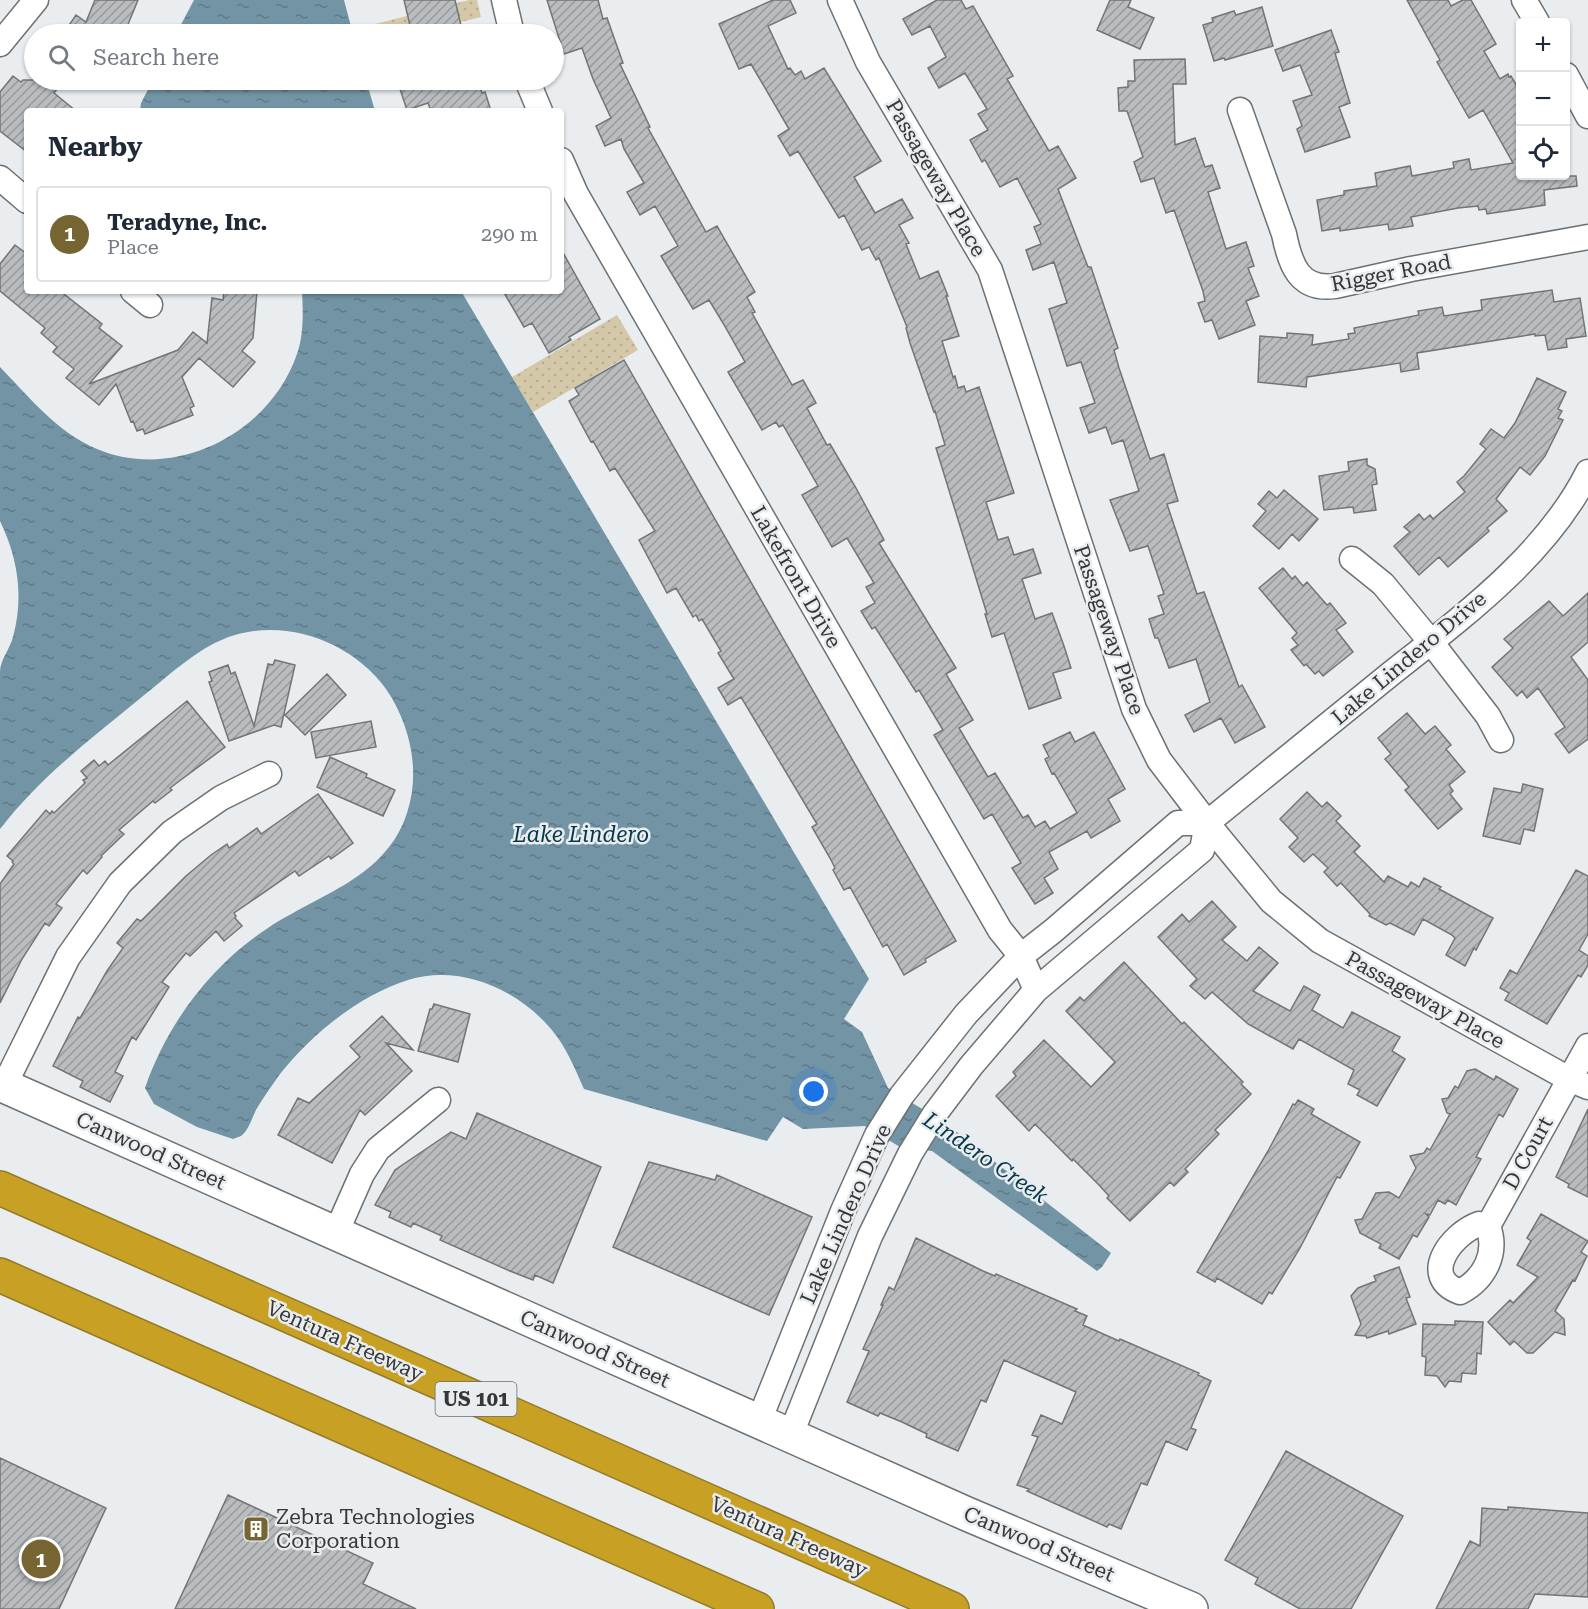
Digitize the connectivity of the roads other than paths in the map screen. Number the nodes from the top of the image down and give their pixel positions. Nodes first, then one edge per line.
1 (36, 0) edge
2 (504, 0) edge
3 (840, 0) edge
4 (1524, 0) edge
5 (1535, 18) edge
6 (510, 24) edge
7 (0, 44) edge
8 (1570, 82) edge
9 (531, 90) edge
10 (539, 108) edge
11 (1240, 110) dead end
12 (1588, 116) edge
13 (564, 167) edge
14 (0, 178) edge
15 (24, 198) edge
16 (1588, 237) edge
17 (1588, 472) edge
18 (1353, 559) dead end
19 (1431, 642) junction
20 (1501, 740) dead end
21 (269, 774) dead end
22 (1206, 823) junction
23 (1021, 956) junction
24 (1036, 990) junction
25 (1588, 1046) edge
26 (1579, 1083) edge
27 (2, 1085) edge
28 (438, 1100) dead end
29 (0, 1188) edge
30 (1488, 1226) dead end
31 (336, 1233) junction
32 (0, 1275) edge
33 (792, 1341) junction
34 (822, 1352) junction
35 (759, 1421) junction
36 (791, 1434) junction
37 (757, 1609) edge
38 (952, 1609) edge
39 (1191, 1609) edge

1 - 7 street
2 - 6 street
3 - 22 street, Passageway Place
4 - 5 street
8 - 12 street
9 - 10 street
11 - 16 street, Rigger Road
13 - 23 street, Lakefront Drive
14 - 15 street
17 - 19 street, Lake Lindero Drive
18 - 19 street
19 - 20 street
19 - 22 street, Lake Lindero Drive
21 - 27 street
22 - 23 street, Lake Lindero Drive
22 - 24 street, Lake Lindero Drive
22 - 26 street, Passageway Place
23 - 24 street, Lakefront Drive
23 - 33 street, Lake Lindero Drive
24 - 34 street, Lake Lindero Drive
25 - 26 street, D Court
26 - 30 street, D Court
27 - 31 street, Canwood Street
28 - 31 street
29 - 38 highway, Ventura Freeway / US 101
31 - 35 street, Canwood Street
32 - 37 highway
33 - 34 street
33 - 35 street, Lake Lindero Drive
34 - 36 street, Lake Lindero Drive
35 - 36 street, Canwood Street
36 - 39 street, Canwood Street

